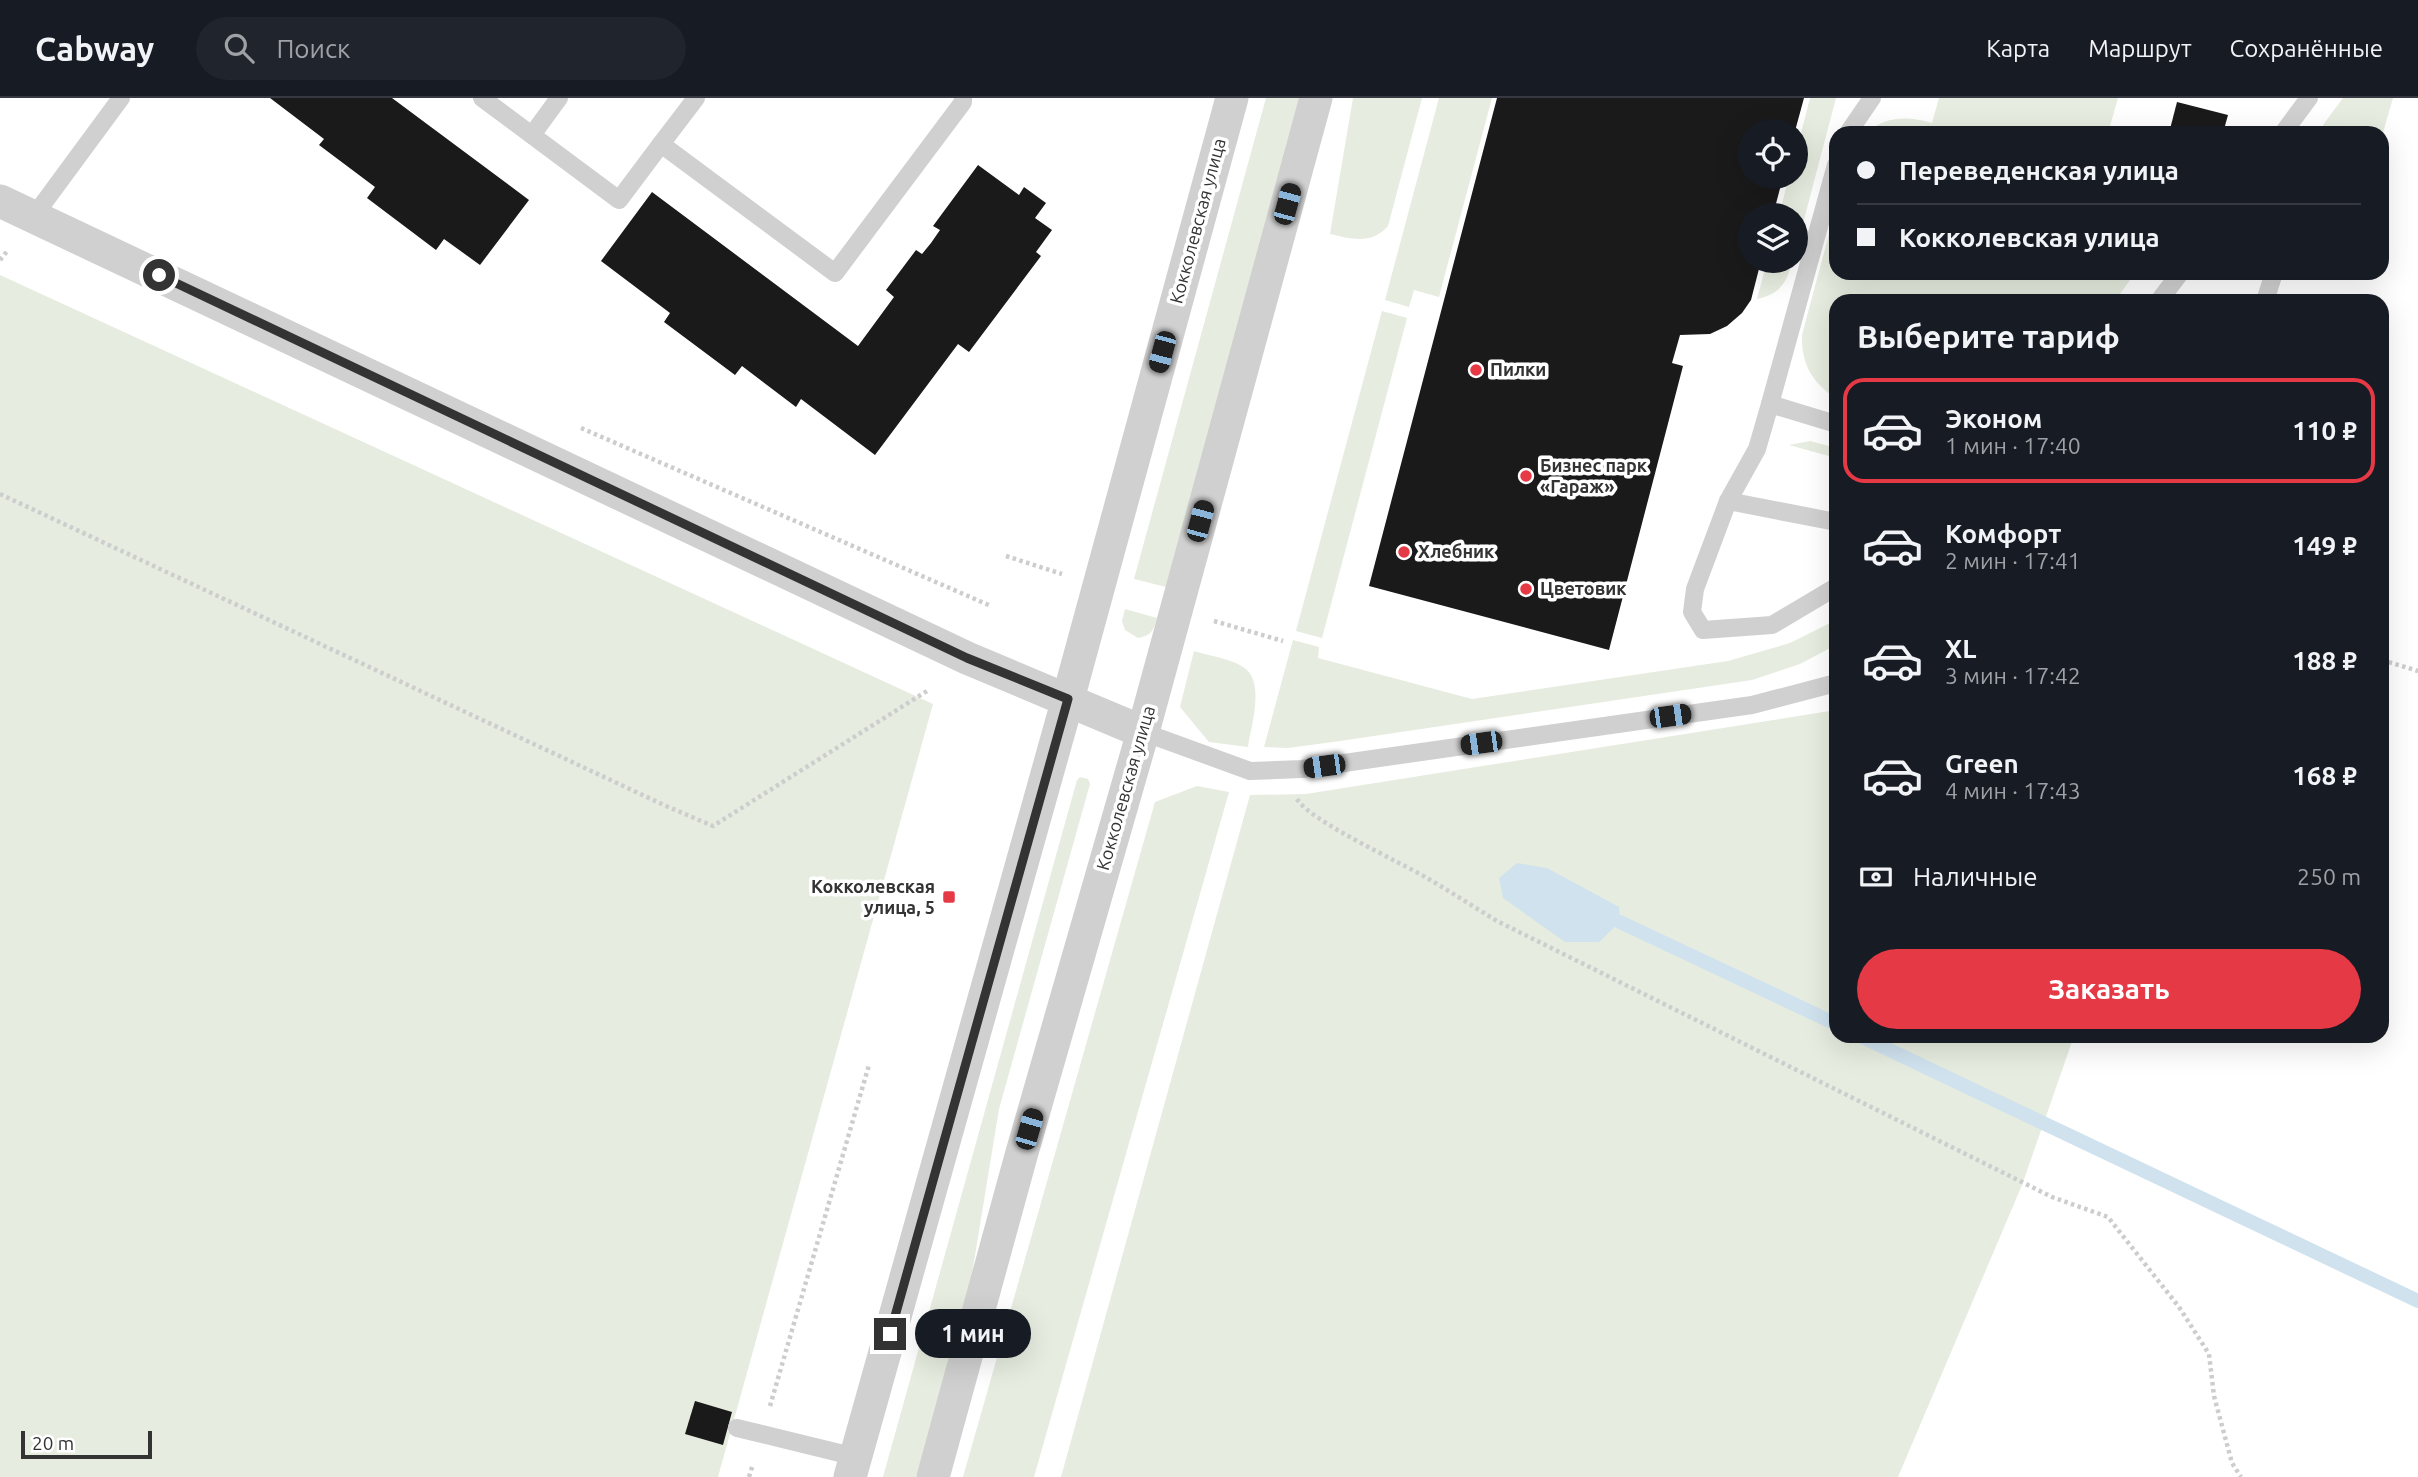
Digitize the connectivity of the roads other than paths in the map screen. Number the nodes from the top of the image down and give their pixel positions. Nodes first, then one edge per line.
1 (121, 98) edge
2 (482, 98) edge
3 (559, 98) edge
4 (696, 98) edge
5 (963, 98) edge
6 (1232, 98) edge
7 (1316, 98) edge
8 (1872, 98) edge
9 (2309, 98) edge
10 (1853, 126) edge
11 (2288, 126) edge
12 (532, 135) junction
13 (662, 144) junction
14 (1829, 190) edge
15 (0, 201) edge
16 (34, 216) junction
17 (1770, 404) junction
18 (1829, 422) edge
19 (1728, 500) junction
20 (1829, 521) edge
21 (1829, 591) edge
22 (1829, 685) edge
23 (1068, 699) junction
24 (1143, 732) junction
25 (737, 1428) dead end
26 (853, 1467) edge
27 (933, 1477) edge

1 - 16 lane
2 - 12 lane
3 - 12 lane
4 - 13 lane
5 - 13 lane
6 - 23 street, Кокколевская улица
7 - 24 street, Кокколевская улица
8 - 10 lane
9 - 11 lane
12 - 13 lane
14 - 17 lane
15 - 16 street
16 - 23 street
17 - 18 lane
17 - 19 lane
19 - 20 lane
19 - 21 lane
22 - 24 lane
23 - 24 street
23 - 26 street, Кокколевская улица
24 - 27 street, Кокколевская улица
25 - 26 lane

